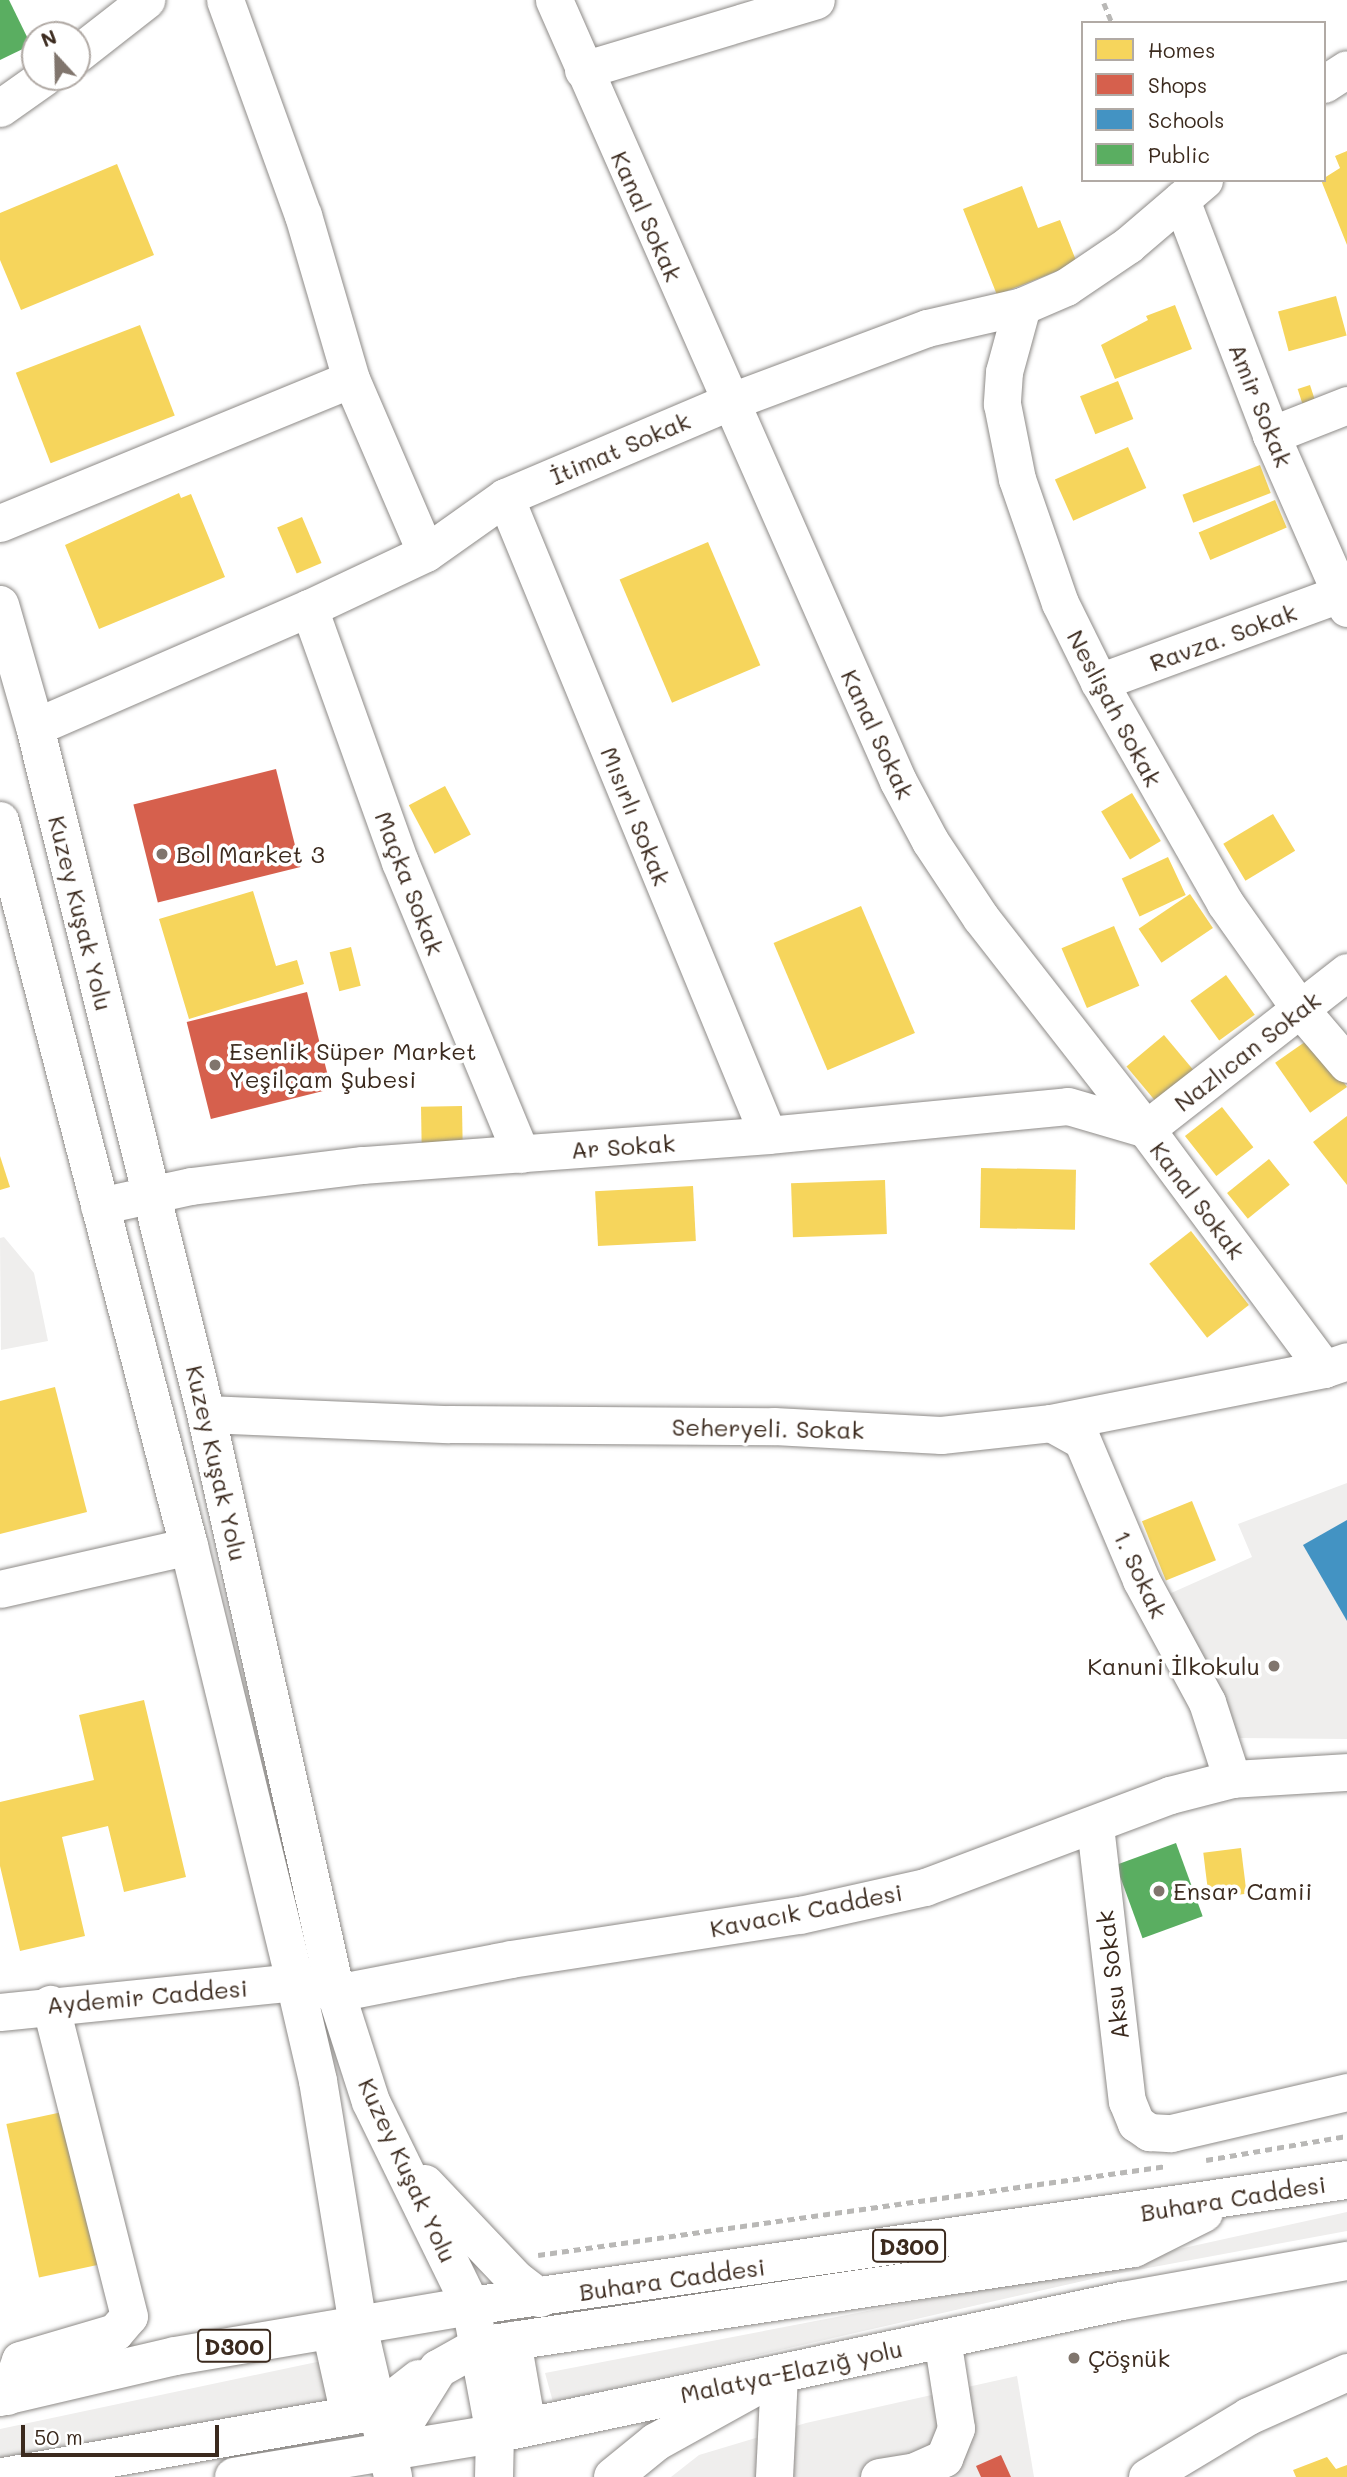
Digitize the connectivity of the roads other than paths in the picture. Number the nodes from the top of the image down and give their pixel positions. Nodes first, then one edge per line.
1 (145, 0) edge
2 (225, 0) edge
3 (554, 0) edge
4 (816, 0) edge
5 (91, 43) edge
6 (1347, 69) edge
7 (583, 70) junction
8 (1326, 83) edge
9 (24, 91) edge
10 (0, 108) edge
11 (1193, 190) edge
12 (1022, 306) junction
13 (351, 379) junction
14 (729, 402) junction
15 (1347, 405) edge
16 (1271, 435) junction
17 (505, 498) junction
18 (0, 523) edge
19 (426, 553) junction
20 (1345, 597) edge
21 (0, 605) edge
22 (309, 608) junction
23 (1099, 682) junction
24 (35, 727) junction
25 (2, 837) edge
26 (1347, 972) edge
27 (1300, 1009) junction
28 (1347, 1065) edge
29 (1146, 1129) junction
30 (768, 1135) junction
31 (521, 1154) junction
32 (152, 1194) junction
33 (99, 1206) junction
34 (1336, 1365) edge
35 (206, 1414) junction
36 (1051, 1423) junction
37 (189, 1546) junction
38 (0, 1589) edge
39 (1347, 1772) edge
40 (1232, 1779) junction
41 (1095, 1826) junction
42 (295, 1982) junction
43 (336, 1993) junction
44 (50, 2004) junction
45 (0, 2012) edge
46 (1347, 2092) edge
47 (393, 2147) junction
48 (1347, 2180) edge
49 (1237, 2197) junction
50 (1347, 2261) edge
51 (540, 2298) junction
52 (471, 2306) junction
53 (344, 2328) junction
54 (942, 2339) junction
55 (496, 2344) junction
56 (1347, 2372) edge
57 (779, 2374) junction
58 (3, 2397) edge
59 (364, 2414) junction
60 (511, 2430) junction
61 (390, 2464) edge
62 (3, 2477) edge
63 (234, 2477) edge
64 (495, 2477) edge
65 (613, 2477) edge
66 (774, 2477) edge
67 (879, 2477) edge
68 (1147, 2477) edge

1 - 5 street
2 - 13 street
3 - 7 street, Kanal Sokak
4 - 7 street
6 - 8 street
7 - 14 street, Kanal Sokak
9 - 10 street
11 - 12 street, İtimat Sokak
11 - 16 street, Amir Sokak
12 - 14 street, İtimat Sokak
12 - 23 street, Neslişah Sokak
13 - 18 street
13 - 19 street
14 - 17 street, İtimat Sokak
14 - 29 street, Kanal Sokak
15 - 16 street
16 - 20 street, Amir Sokak
17 - 19 street, İtimat Sokak
17 - 30 street, Mısırlı Sokak
19 - 22 street, İtimat Sokak
20 - 23 street, Ravza. Sokak
21 - 24 main road, Kuzey Kuşak Yolu
22 - 24 street, İtimat Sokak
22 - 31 street, Maçka Sokak
23 - 27 street, Neslişah Sokak
24 - 32 main road, Kuzey Kuşak Yolu
25 - 33 main road, Kuzey Kuşak Yolu
26 - 27 street, Nazlıcan Sokak
27 - 28 street, Neslişah Sokak
27 - 29 street, Nazlıcan Sokak
29 - 30 street, Ar Sokak
29 - 34 street, Kanal Sokak
30 - 31 street, Ar Sokak
31 - 32 street, Ar Sokak
32 - 33 street, Ar Sokak
32 - 35 main road, Kuzey Kuşak Yolu
33 - 37 main road, Kuzey Kuşak Yolu
34 - 36 street, Seheryeli. Sokak
35 - 36 street, Seheryeli. Sokak
35 - 43 main road, Kuzey Kuşak Yolu
36 - 40 street, 1. Sokak
37 - 38 street
37 - 42 main road, Kuzey Kuşak Yolu
39 - 40 street, Kavacık Caddesi
40 - 41 street, Kavacık Caddesi
41 - 43 street, Kavacık Caddesi
41 - 46 street, Aksu Sokak
42 - 43 street, Kavacık Caddesi
42 - 44 street, Aydemir Caddesi
42 - 53 main road, Kuzey Kuşak Yolu
43 - 47 main road, Kuzey Kuşak Yolu
44 - 45 street, Aydemir Caddesi
44 - 58 street
47 - 51 main road
47 - 52 main road, Kuzey Kuşak Yolu
48 - 49 main road, Buhara Caddesi / D300
49 - 51 main road, Buhara Caddesi / D300
49 - 55 main road
50 - 54 main road, Malatya-Elazığ yolu
51 - 52 main road, Buhara Caddesi / D300
52 - 53 main road, Buhara Caddesi / D300
52 - 55 main road, Kuzey Kuşak Yolu
52 - 59 main road
53 - 58 main road, Buhara Caddesi / D300
53 - 59 main road, Kuzey Kuşak Yolu
54 - 57 main road, Malatya-Elazığ yolu
54 - 67 street
55 - 60 main road, Kuzey Kuşak Yolu
55 - 61 main road
56 - 68 street
57 - 60 main road, Malatya-Elazığ yolu
57 - 65 main road
57 - 66 street
59 - 61 main road, Kuzey Kuşak Yolu
59 - 62 main road
60 - 61 main road, Malatya-Elazığ yolu
60 - 64 main road, Kuzey Kuşak Yolu
61 - 63 main road, Malatya-Elazığ yolu

